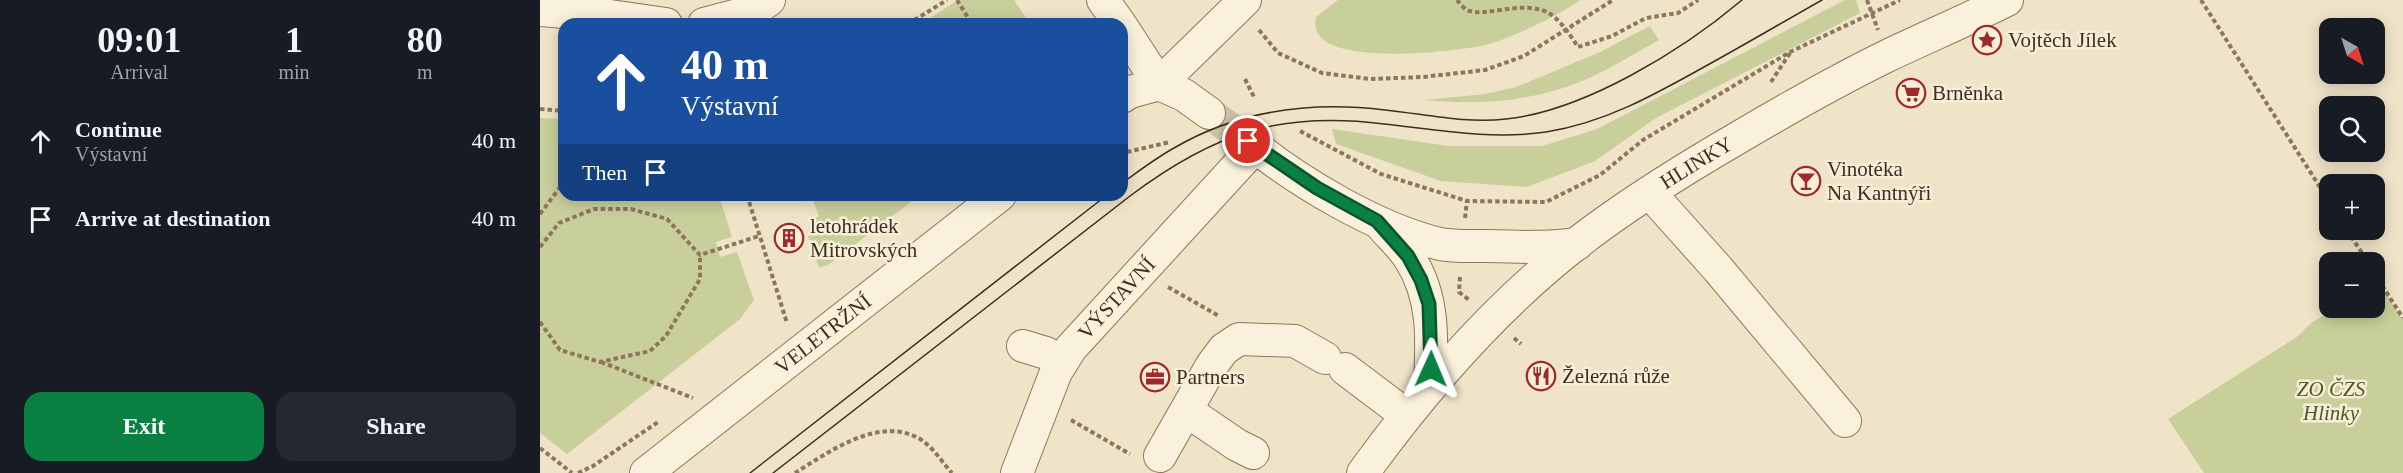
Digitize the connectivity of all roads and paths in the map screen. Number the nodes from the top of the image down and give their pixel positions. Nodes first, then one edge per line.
1 (769, 0) edge
2 (947, 0) edge
3 (957, 0) edge
4 (1103, 0) edge
5 (1457, 0) edge
6 (1613, 0) edge
7 (1698, 0) edge
8 (1900, 0) edge
9 (2007, 0) edge
10 (2201, 0) edge
11 (610, 8) edge
12 (540, 10) edge
13 (1249, 11) edge
14 (645, 18) edge
15 (727, 18) edge
16 (918, 18) edge
17 (968, 18) edge
18 (1115, 18) edge
19 (1566, 30) junction
20 (1128, 37) edge
21 (1245, 79) dead end
22 (1159, 84) junction
23 (1128, 93) edge
24 (1255, 99) dead end
25 (540, 109) edge
26 (558, 110) edge
27 (1209, 113) tunnel mouth
28 (1300, 131) dead end
29 (1170, 141) dead end
30 (1128, 152) dead end
31 (2319, 185) edge
32 (558, 190) edge
33 (1650, 193) junction
34 (749, 201) edge
35 (992, 201) edge
36 (1467, 201) junction
37 (540, 214) edge
38 (1377, 221) junction
39 (759, 236) junction
40 (1577, 244) junction
41 (1463, 246) junction
42 (540, 247) edge
43 (700, 255) junction
44 (1160, 282) dead end
45 (2385, 290) edge
46 (1219, 316) dead end
47 (2403, 318) edge
48 (1493, 320) junction
49 (540, 322) edge
50 (787, 325) dead end
51 (1521, 344) dead end
52 (1023, 346) dead end
53 (1061, 361) junction
54 (600, 362) junction
55 (1430, 386) junction
56 (693, 398) dead end
57 (1187, 411) junction
58 (1406, 415) junction
59 (1071, 420) dead end
60 (1845, 420) dead end
61 (1120, 447) dead end
62 (540, 448) edge
63 (1253, 453) dead end
64 (1160, 456) dead end
65 (572, 473) edge
66 (646, 473) edge
67 (795, 473) edge
68 (952, 473) edge
69 (1017, 473) edge
70 (1363, 473) edge

1 - 15 street
2 - 16 path
3 - 17 path
4 - 18 street
5 - 19 path
6 - 19 path
7 - 19 path
8 - 36 path
9 - 33 street, HLINKY
10 - 31 path
11 - 12 street
11 - 14 street
13 - 19 path
13 - 22 street
20 - 22 street
21 - 24 path
22 - 23 street
22 - 27 street
25 - 26 path
28 - 36 path
29 - 30 path
32 - 37 path
33 - 40 street, HLINKY
33 - 60 street
34 - 39 path
35 - 66 street, VELETRŽNÍ
36 - 41 path
38 - 41 street, VÝSTAVNÍ
38 - 53 street, VÝSTAVNÍ
38 - 55 street
39 - 43 path
39 - 50 path
40 - 41 street, VÝSTAVNÍ
40 - 48 street, HLINKY
41 - 48 path
42 - 43 path
43 - 54 path
44 - 46 path
45 - 47 path
48 - 51 path
48 - 55 street, HLINKY
49 - 54 path
52 - 53 street
53 - 69 street, VÝSTAVNÍ
54 - 56 path
55 - 58 street, HLINKY
57 - 58 street
57 - 63 street
57 - 64 street
58 - 70 street, HLINKY
59 - 61 path
62 - 65 path
67 - 68 path

